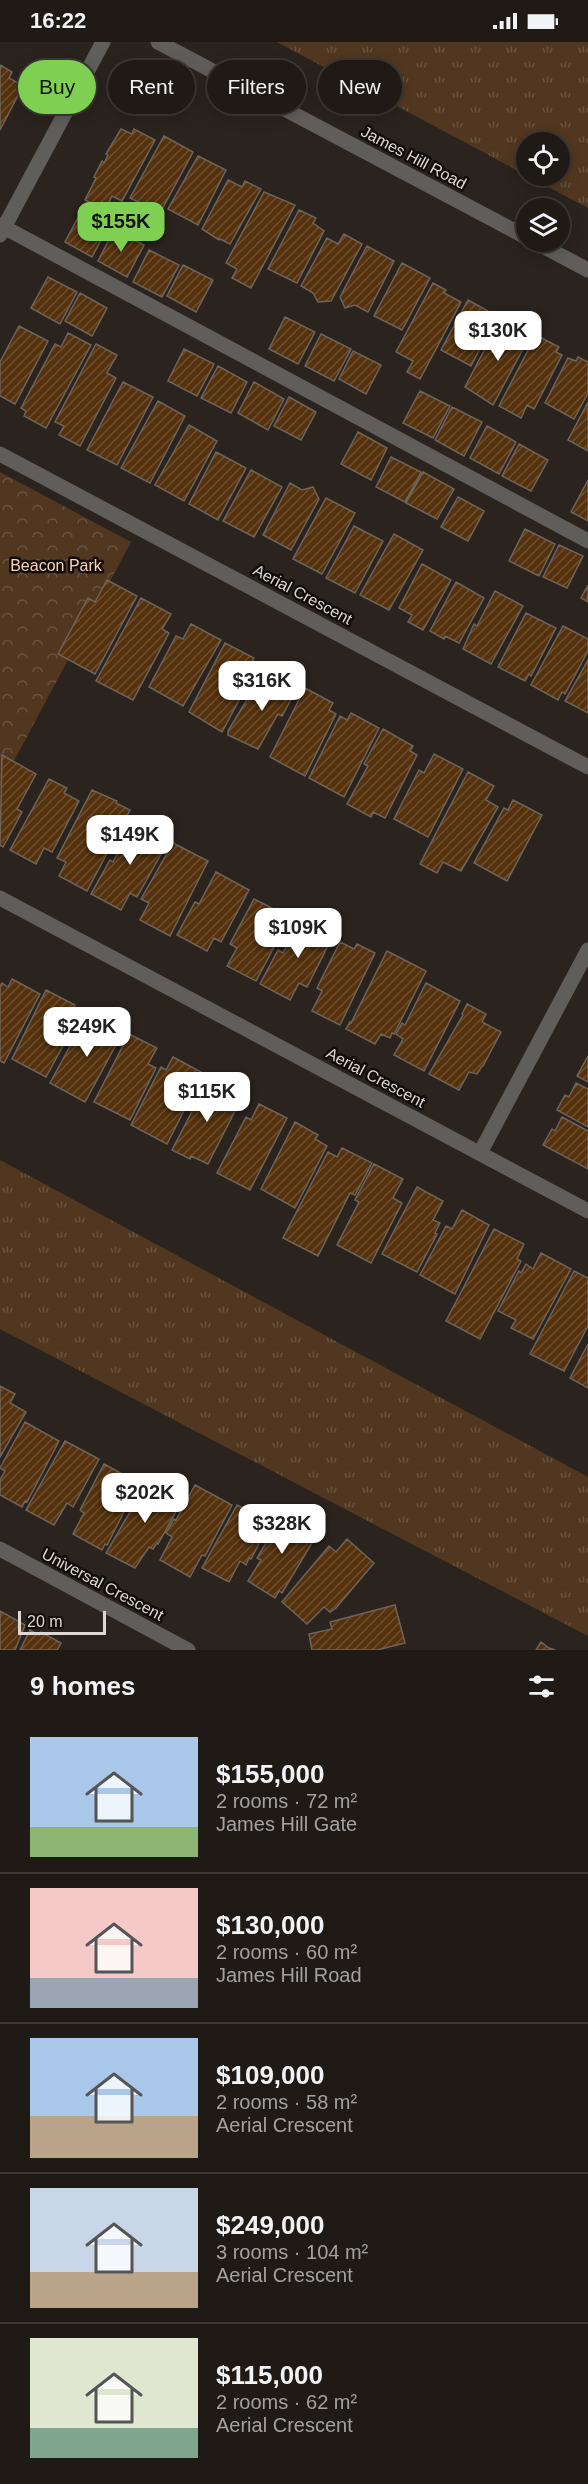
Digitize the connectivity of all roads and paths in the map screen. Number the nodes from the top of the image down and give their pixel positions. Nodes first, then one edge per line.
1 (103, 42) edge
2 (158, 42) edge
3 (1, 229) edge
4 (516, 232) edge
5 (554, 252) edge
6 (588, 270) edge
7 (0, 454) edge
8 (588, 541) edge
9 (588, 767) edge
10 (0, 898) edge
11 (588, 950) edge
12 (480, 1153) junction
13 (588, 1211) edge
14 (0, 1549) edge
15 (188, 1650) edge

1 - 3 street
2 - 4 street, James Hill Road
3 - 8 street
5 - 6 street
7 - 9 street, Aerial Crescent
10 - 12 street, Aerial Crescent
11 - 12 street
12 - 13 street, Aerial Crescent
14 - 15 street, Universal Crescent

